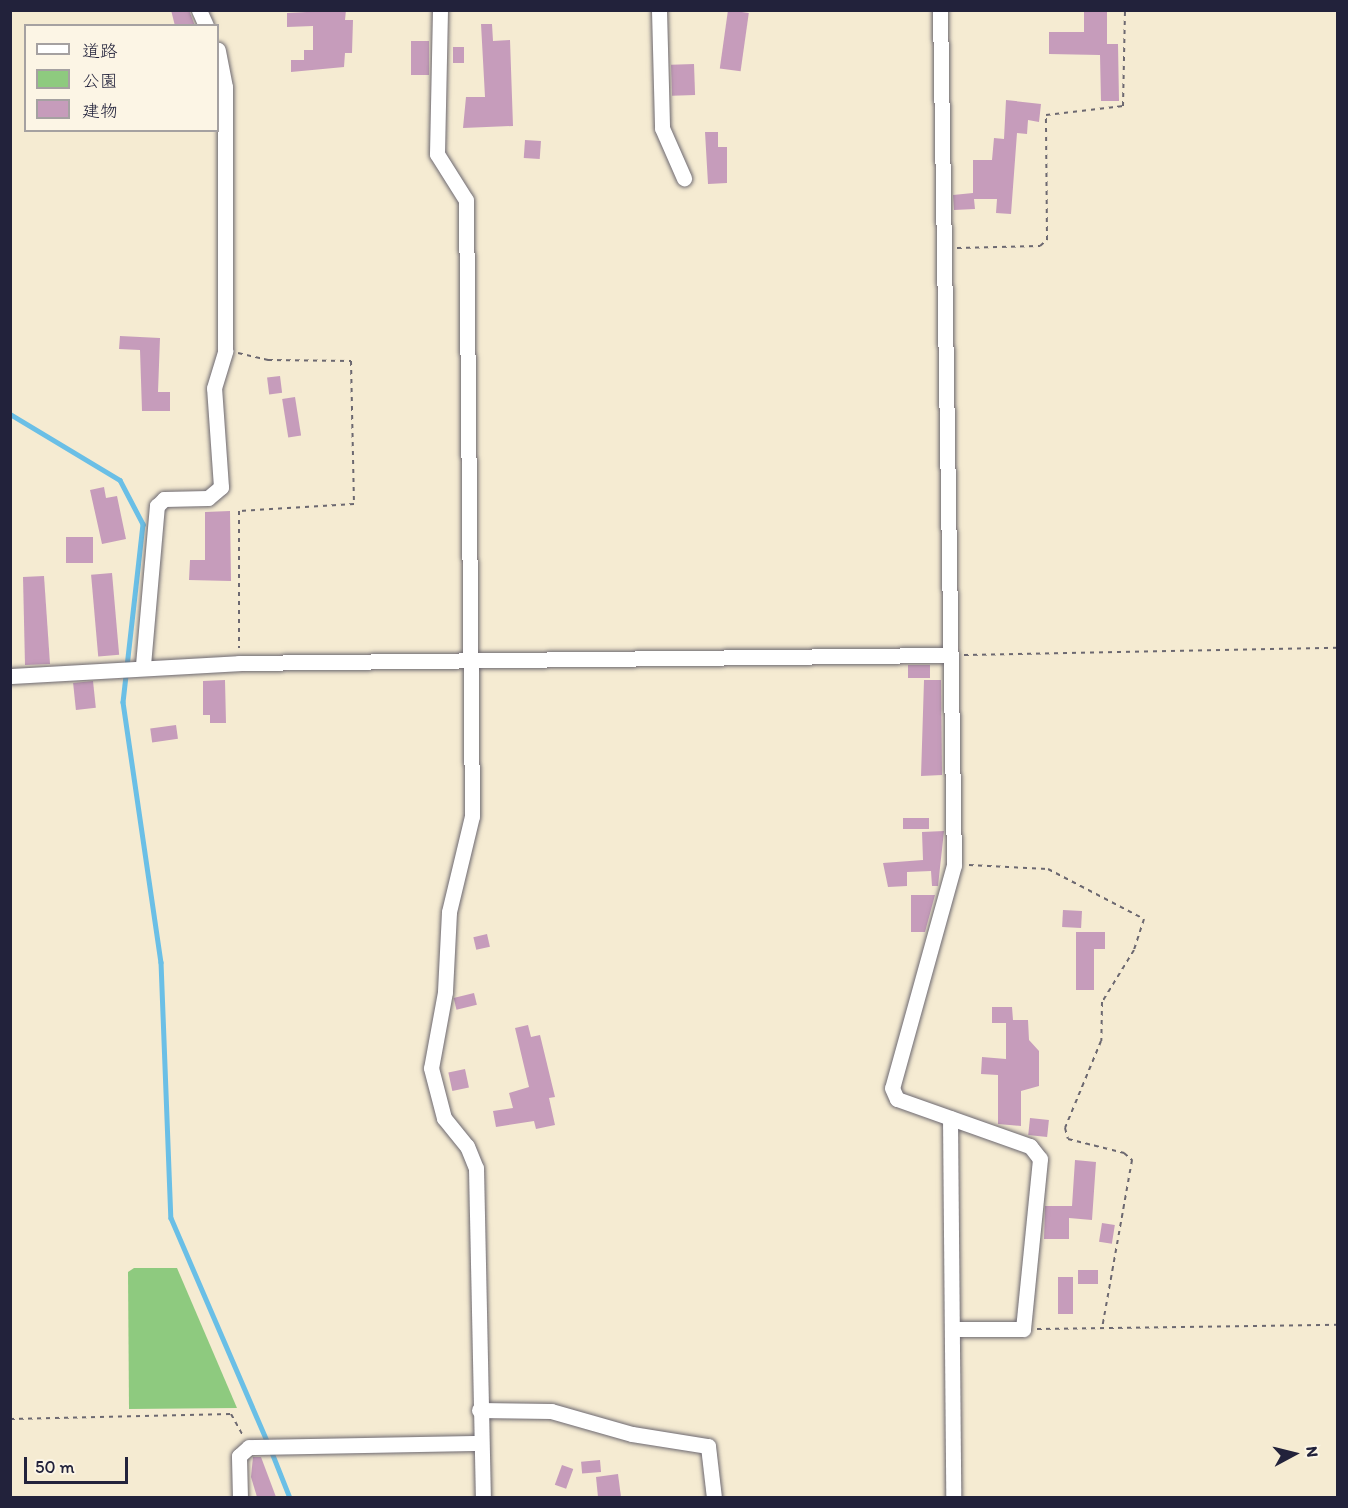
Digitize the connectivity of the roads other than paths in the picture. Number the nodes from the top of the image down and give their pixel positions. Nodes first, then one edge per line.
1 (199, 10) edge
2 (440, 10) edge
3 (659, 10) edge
4 (940, 10) edge
5 (205, 24) edge
6 (219, 55) edge
7 (684, 178) dead end
8 (949, 655) junction
9 (471, 660) junction
10 (129, 666) junction
11 (10, 676) edge
12 (950, 1118) junction
13 (952, 1329) junction
14 (479, 1410) junction
15 (480, 1443) junction
16 (240, 1497) edge
17 (483, 1497) edge
18 (714, 1497) edge
19 (953, 1497) edge

1 - 5 street
2 - 9 street
3 - 7 street
4 - 8 street
6 - 10 street
8 - 9 street
8 - 12 street
9 - 10 street
9 - 14 street
10 - 11 street
12 - 13 street
12 - 13 street
13 - 19 street
14 - 15 street
14 - 18 street
15 - 16 street
15 - 17 street

